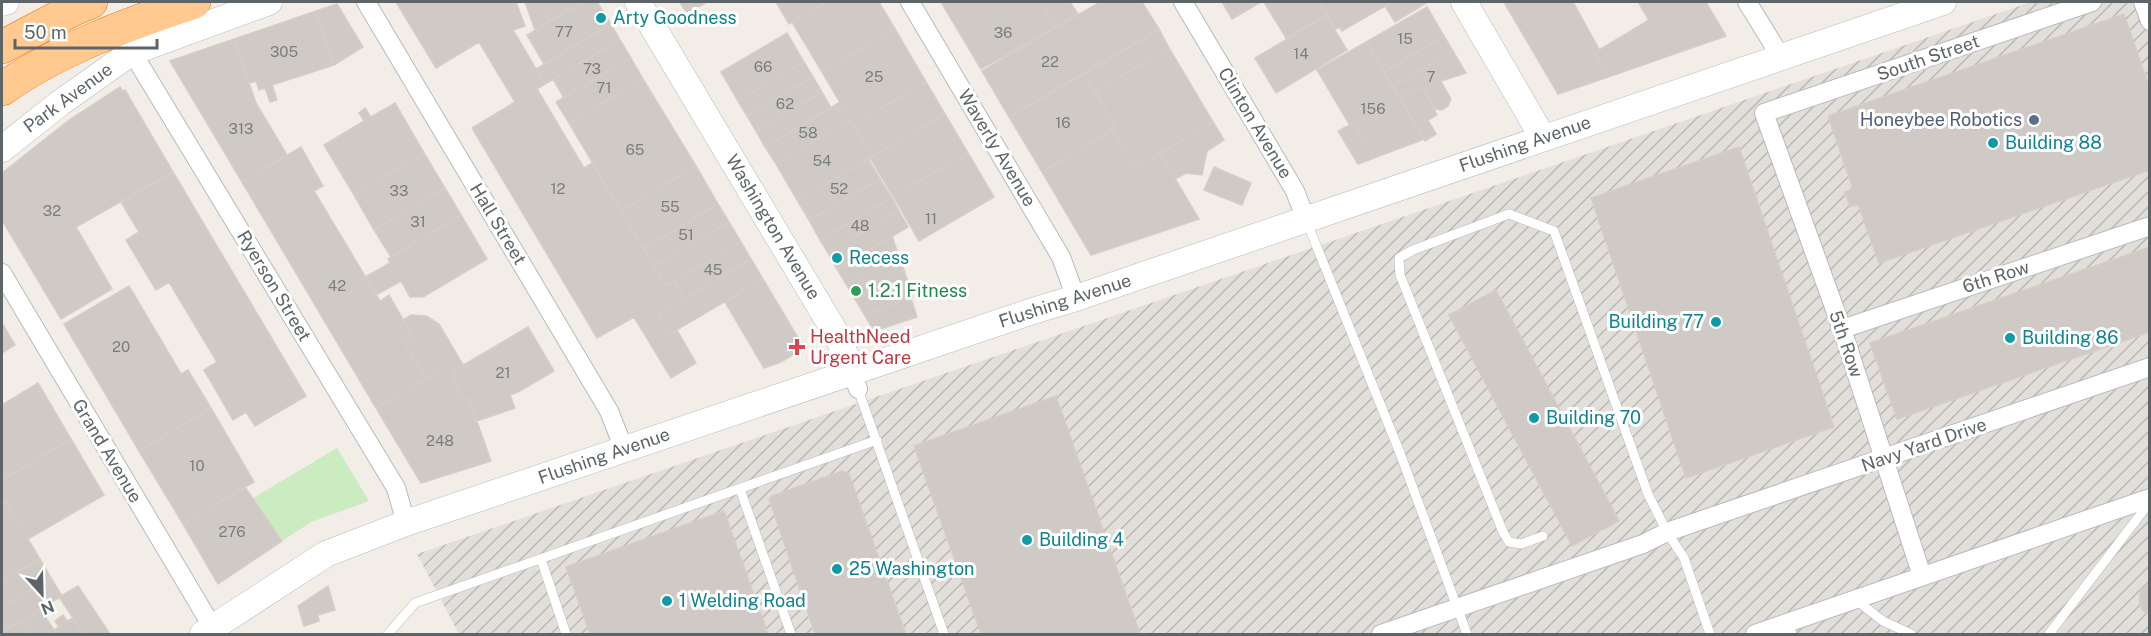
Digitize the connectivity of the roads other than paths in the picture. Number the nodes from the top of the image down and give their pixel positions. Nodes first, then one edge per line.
1 (6, 2) edge
2 (92, 2) edge
3 (194, 2) edge
4 (269, 2) edge
5 (366, 2) edge
6 (638, 2) edge
7 (910, 2) edge
8 (1184, 2) edge
9 (1464, 2) edge
10 (1747, 2) edge
11 (1943, 2) edge
12 (2092, 2) edge
13 (2143, 2) edge
14 (2, 3) edge
15 (2150, 21) edge
16 (2, 46) edge
17 (132, 52) junction
18 (1781, 57) junction
19 (8, 88) edge
20 (1764, 113) joint
21 (1543, 138) junction
22 (4, 142) edge
23 (1306, 220) junction
24 (2150, 226) edge
25 (2, 273) edge
26 (1076, 298) junction
27 (1842, 329) junction
28 (2150, 367) edge
29 (855, 381) junction
30 (877, 440) junction
31 (624, 449) junction
32 (1883, 458) junction
33 (740, 489) junction
34 (2150, 500) edge
35 (406, 523) junction
36 (1667, 532) junction
37 (1543, 537) dead end
38 (541, 559) junction
39 (1922, 576) junction
40 (1856, 600) junction
41 (1458, 608) junction
42 (1790, 629) edge
43 (208, 631) edge
44 (388, 634) edge
45 (566, 634) edge
46 (792, 634) edge
47 (944, 634) edge
48 (1381, 634) edge
49 (1467, 634) edge
50 (1710, 634) edge
51 (1755, 634) edge
52 (1911, 634) edge
53 (2049, 634) edge

1 - 14 main road
2 - 16 highway
3 - 19 highway
4 - 17 main road, Park Avenue
5 - 31 street, Hall Street
6 - 29 main road, Washington Avenue
7 - 26 street, Waverly Avenue
8 - 23 street, Clinton Avenue
9 - 21 main road
10 - 18 street
11 - 18 main road, Flushing Avenue
12 - 20 street, South Street
13 - 15 street
17 - 22 main road, Park Avenue
17 - 35 street, Ryerson Street
18 - 21 main road, Flushing Avenue
20 - 27 street, 5th Row
21 - 23 main road, Flushing Avenue
23 - 26 main road, Flushing Avenue
23 - 41 lane, Clinton Avenue
24 - 27 street, 6th Row
25 - 43 street, Grand Avenue
26 - 29 main road, Flushing Avenue
27 - 32 street, 5th Row
28 - 32 street, Navy Yard Drive
29 - 30 lane, Washington Avenue
29 - 31 main road, Flushing Avenue
30 - 33 lane
30 - 47 lane, Washington Avenue
31 - 35 main road, Flushing Avenue
32 - 36 street, Navy Yard Drive
32 - 39 street, 5th Row
33 - 38 lane
33 - 46 lane
34 - 39 street
34 - 53 lane
35 - 43 main road, Flushing Avenue
36 - 37 lane
36 - 41 street
36 - 50 lane
38 - 44 lane
38 - 45 lane
39 - 40 street
40 - 42 street
40 - 52 lane
41 - 48 street
41 - 49 lane, Clinton Avenue
42 - 51 street

